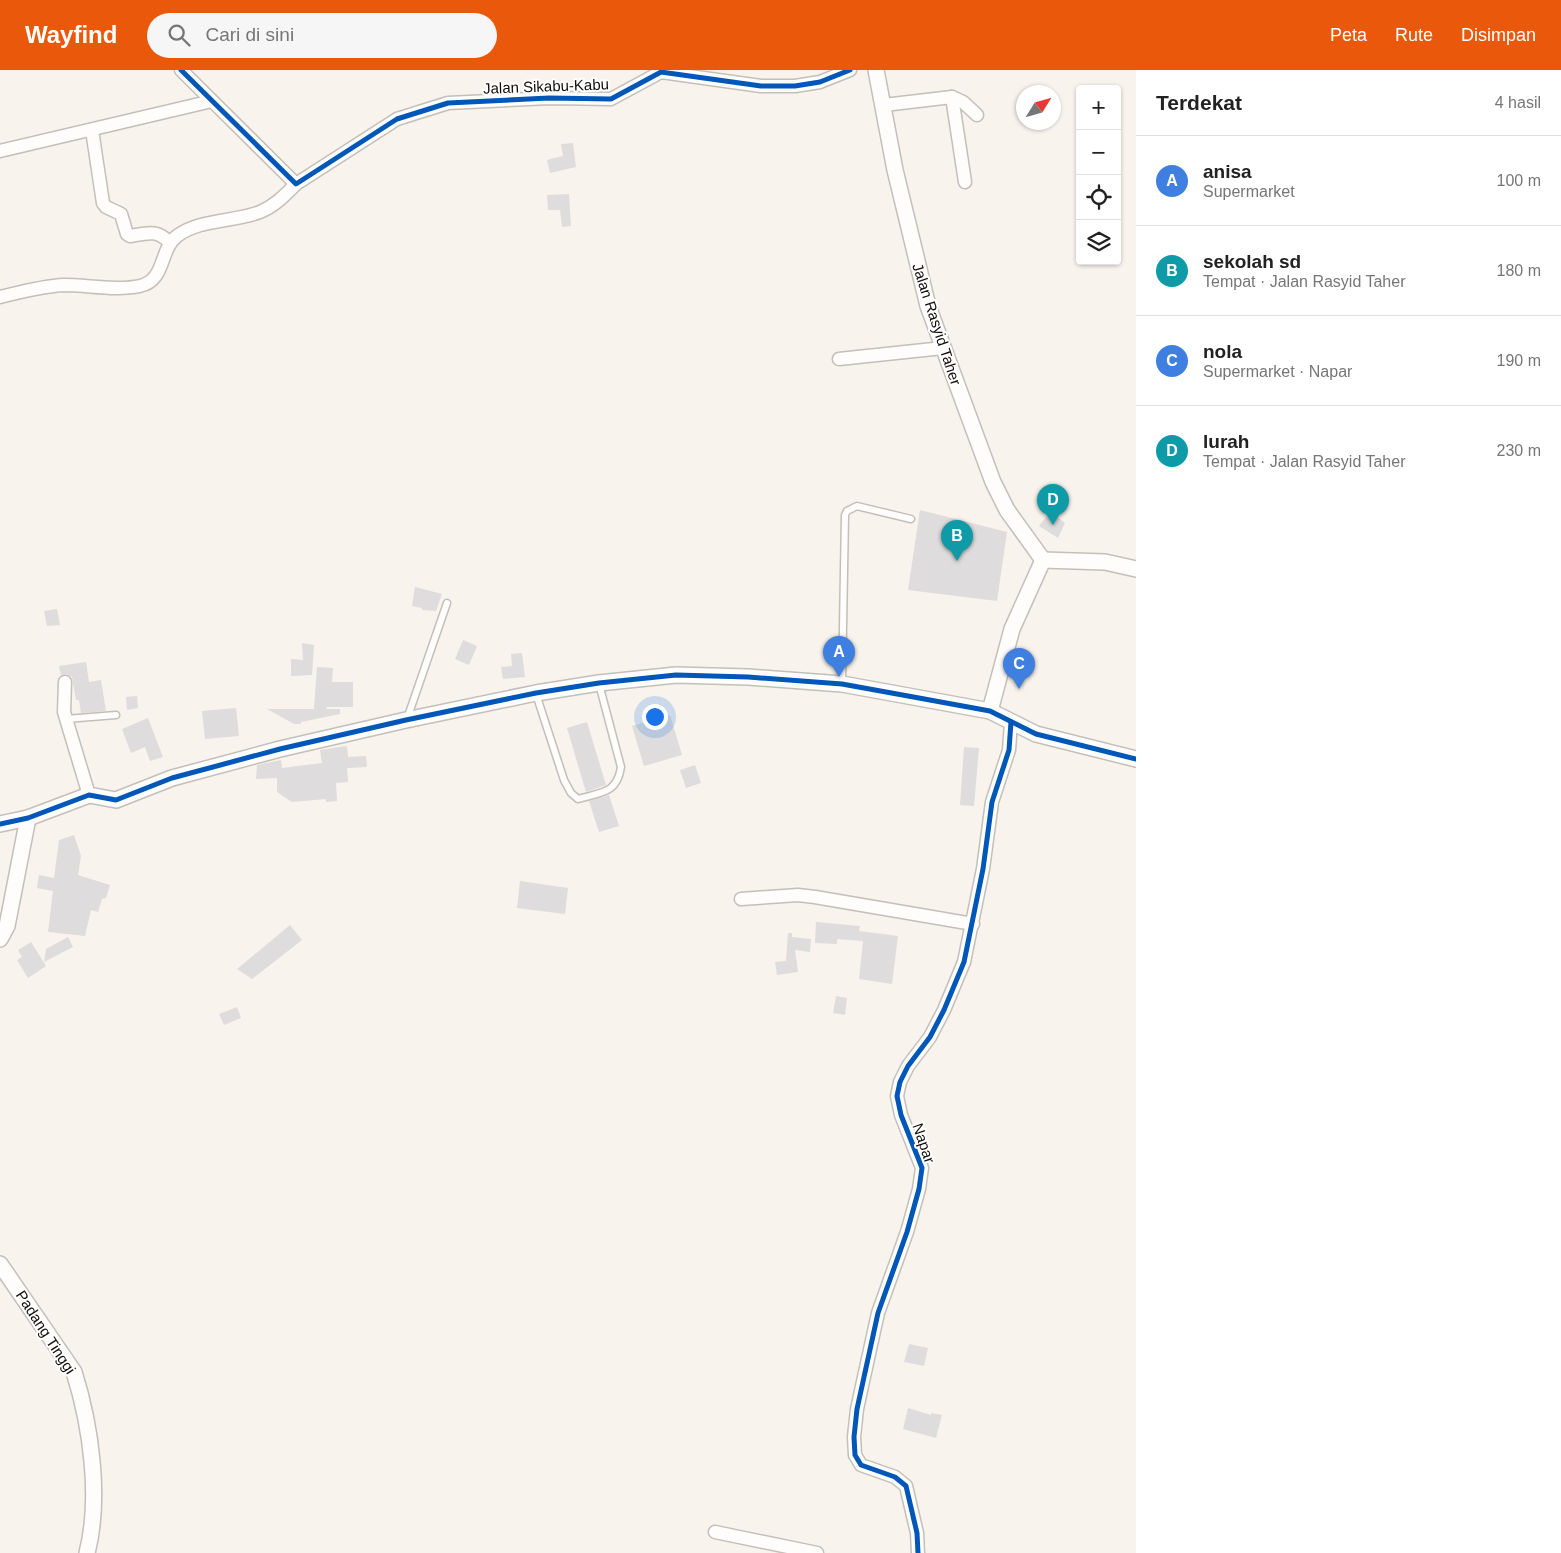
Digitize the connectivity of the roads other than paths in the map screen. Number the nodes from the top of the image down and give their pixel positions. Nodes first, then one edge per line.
1 (180, 70) edge
2 (850, 70) edge
3 (876, 70) edge
4 (952, 97) junction
5 (212, 101) junction
6 (884, 105) junction
7 (977, 115) dead end
8 (92, 130) junction
9 (0, 151) edge
10 (965, 182) dead end
11 (296, 184) junction
12 (170, 243) junction
13 (0, 296) edge
14 (943, 348) junction
15 (839, 359) dead end
16 (911, 519) dead end
17 (1043, 560) junction
18 (1136, 569) edge
19 (447, 603) dead end
20 (64, 682) dead end
21 (599, 682) junction
22 (842, 684) junction
23 (536, 693) junction
24 (990, 711) junction
25 (116, 714) dead end
26 (66, 719) junction
27 (406, 720) junction
28 (1011, 722) junction
29 (1136, 759) edge
30 (89, 795) junction
31 (28, 818) junction
32 (0, 824) edge
33 (741, 899) dead end
34 (973, 924) junction
35 (0, 939) edge
36 (0, 1264) edge
37 (715, 1532) dead end
38 (87, 1553) edge
39 (817, 1553) edge
40 (918, 1553) edge

1 - 5 street
2 - 11 street, Jalan Sikabu-Kabu
3 - 6 street, Jalan Rasyid Taher
4 - 6 street
4 - 7 street
4 - 10 street
5 - 8 street
5 - 11 street
6 - 14 street, Jalan Rasyid Taher
8 - 9 street
8 - 12 street
11 - 12 street, Jalan Sikabu-Kabu
12 - 13 street
14 - 15 street
14 - 17 street, Jalan Rasyid Taher
16 - 22 lane
17 - 18 street
17 - 24 street
19 - 27 lane
20 - 26 street
21 - 22 street
21 - 23 street
21 - 23 lane
22 - 24 street
23 - 27 street
24 - 28 street
25 - 26 lane
26 - 30 street
27 - 30 street
28 - 29 street
28 - 34 street, Napar
30 - 31 street
31 - 32 street
31 - 35 street
33 - 34 street
34 - 40 street, Napar
36 - 38 street, Padang Tinggi
37 - 39 street

